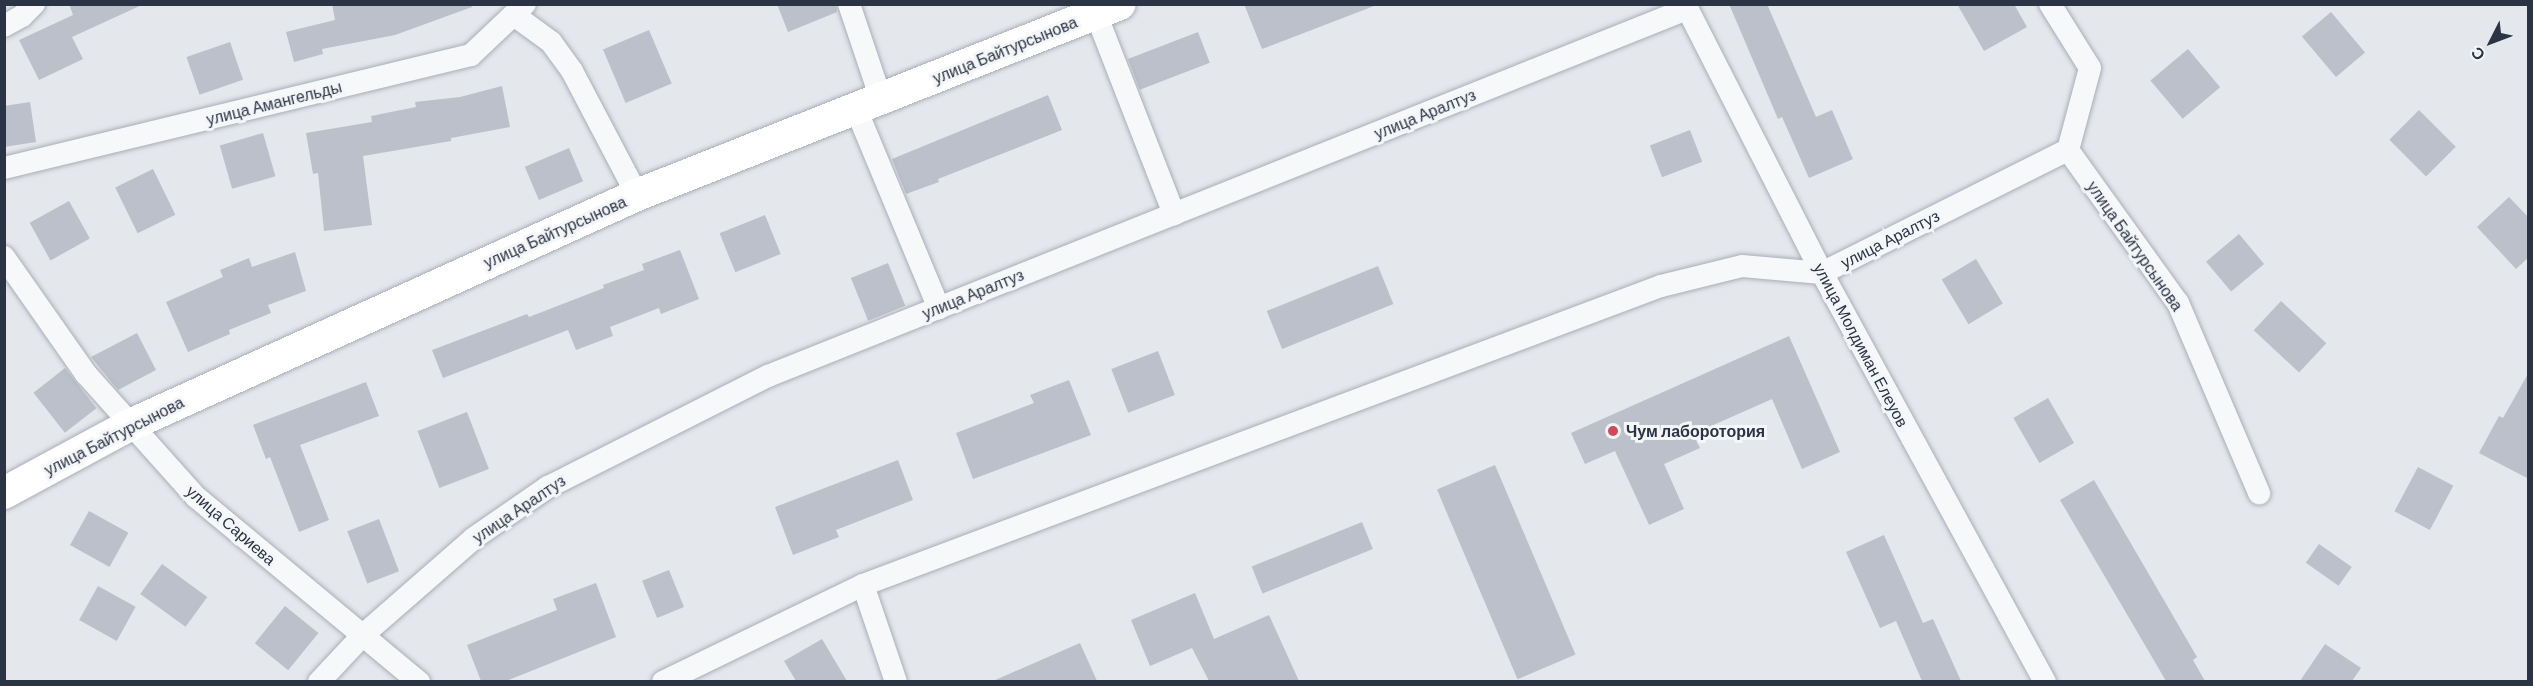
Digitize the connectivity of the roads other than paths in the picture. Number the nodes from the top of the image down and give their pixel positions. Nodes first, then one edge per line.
1 (34, 4) edge
2 (849, 4) edge
3 (2050, 4) edge
4 (1686, 7) edge
5 (1108, 9) edge
6 (519, 10) edge
7 (4, 26) edge
8 (869, 104) junction
9 (2068, 150) junction
10 (4, 168) edge
11 (637, 195) junction
12 (1174, 214) junction
13 (4, 257) edge
14 (1822, 273) junction
15 (939, 308) junction
16 (130, 425) junction
17 (2259, 492) dead end
18 (4, 493) edge
19 (863, 585) junction
20 (363, 635) junction
21 (319, 681) edge
22 (419, 681) edge
23 (663, 681) edge
24 (896, 681) edge
25 (2044, 681) edge

1 - 7 street
2 - 8 street
3 - 9 street
4 - 12 street, улица Аралтуз
4 - 14 street, улица Молдиман Елеуов
5 - 8 street, улица Байтурсынова
5 - 12 street
6 - 10 street, улица Амангельды
6 - 11 street
8 - 11 street, улица Байтурсынова
8 - 15 street
9 - 14 street, улица Аралтуз
9 - 17 street, улица Байтурсынова
11 - 16 street, улица Байтурсынова
12 - 15 street, улица Аралтуз
13 - 16 street, улица Сариева
14 - 19 street, улица Аралтуз
14 - 25 street, улица Молдиман Елеуов
15 - 20 street, улица Аралтуз
16 - 18 street, улица Байтурсынова
16 - 20 street, улица Сариева
19 - 23 street, улица Аралтуз
19 - 24 street
20 - 21 street, улица Аралтуз
20 - 22 street, улица Сариева

